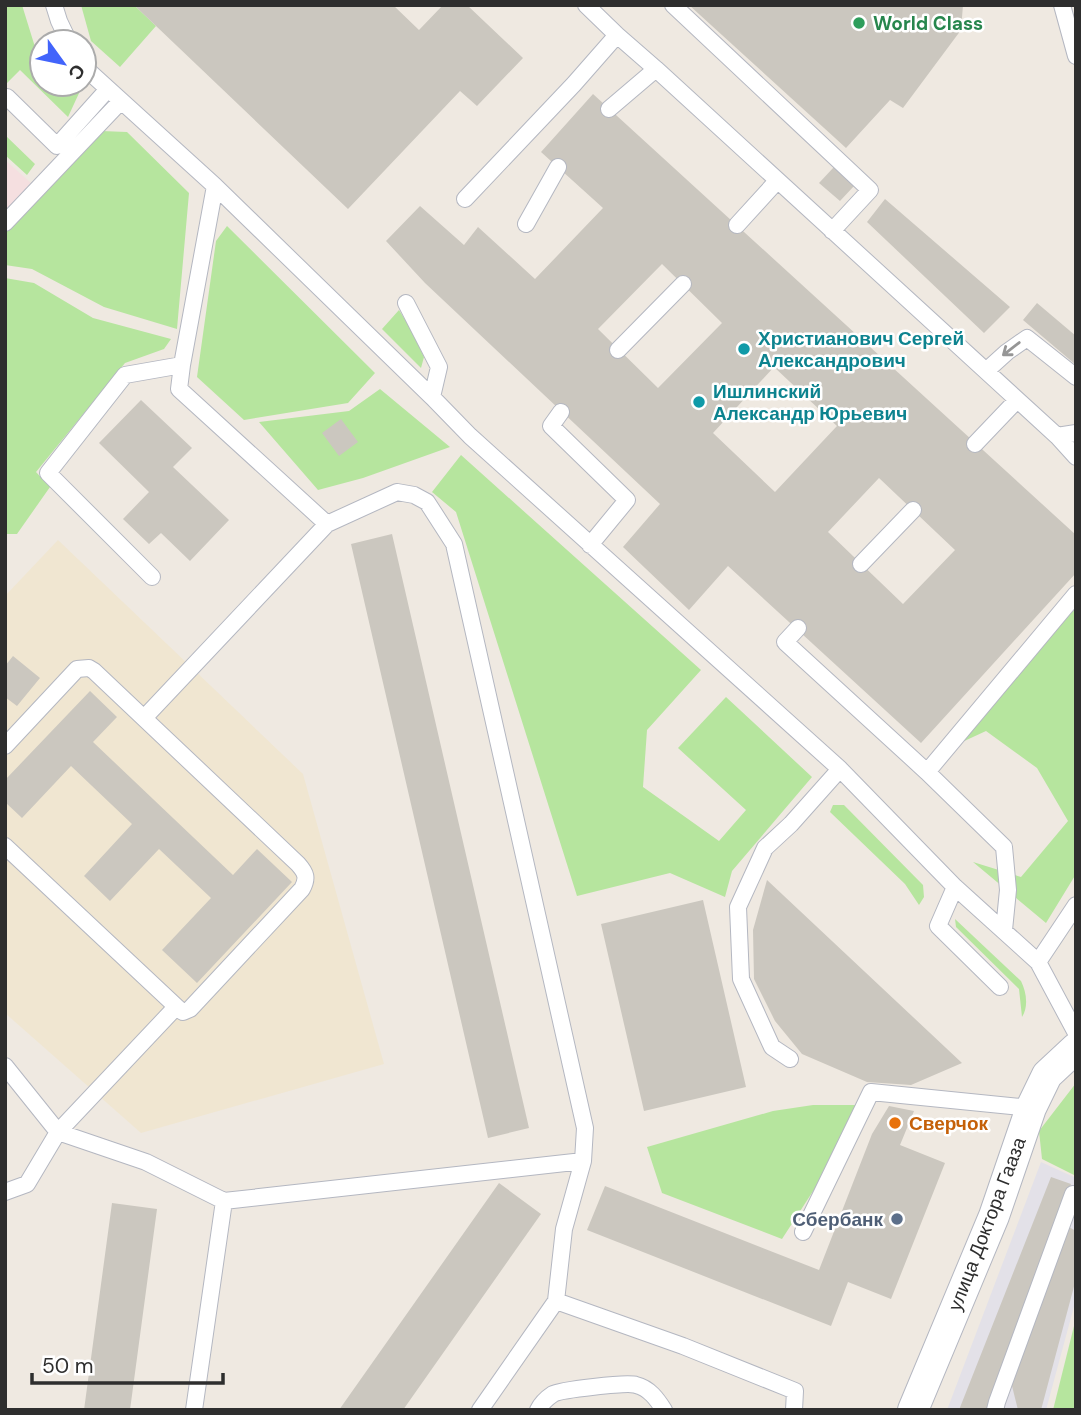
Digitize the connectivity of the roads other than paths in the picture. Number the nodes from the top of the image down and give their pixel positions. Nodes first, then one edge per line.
1 (54, 5) edge
2 (586, 5) edge
3 (673, 5) edge
4 (1062, 5) edge
5 (62, 28) edge
6 (617, 35) junction
7 (1076, 56) edge
8 (656, 69) junction
9 (98, 80) edge
10 (108, 89) junction
11 (7, 97) dead end
12 (121, 101) junction
13 (610, 109) dead end
14 (558, 167) dead end
15 (777, 181) junction
16 (215, 186) junction
17 (465, 199) dead end
18 (5, 223) edge
19 (526, 224) dead end
20 (737, 225) dead end
21 (832, 231) junction
22 (682, 284) dead end
23 (406, 303) dead end
24 (618, 350) dead end
25 (182, 365) junction
26 (986, 372) junction
27 (1076, 377) edge
28 (432, 397) junction
29 (1017, 400) junction
30 (561, 412) dead end
31 (1076, 433) edge
32 (1057, 436) junction
33 (975, 444) dead end
34 (1076, 457) edge
35 (913, 510) dead end
36 (327, 524) junction
37 (590, 545) junction
38 (861, 564) dead end
39 (152, 577) dead end
40 (1076, 594) edge
41 (798, 628) dead end
42 (144, 718) junction
43 (5, 746) edge
44 (839, 769) junction
45 (927, 772) junction
46 (5, 846) edge
47 (955, 887) junction
48 (1076, 905) edge
49 (1004, 930) junction
50 (1038, 962) junction
51 (1000, 987) dead end
52 (176, 1007) junction
53 (1076, 1033) edge
54 (1076, 1048) edge
55 (790, 1059) dead end
56 (5, 1066) edge
57 (1031, 1108) junction
58 (58, 1132) junction
59 (583, 1161) junction
60 (5, 1192) edge
61 (1073, 1194) dead end
62 (224, 1201) junction
63 (803, 1231) dead end
64 (556, 1301) junction
65 (194, 1410) edge
66 (480, 1410) edge
67 (538, 1410) edge
68 (664, 1410) edge
69 (794, 1410) edge
70 (913, 1410) edge
71 (995, 1410) edge

1 - 5 lane
2 - 6 lane
3 - 21 lane
4 - 7 lane
6 - 8 lane
6 - 17 lane
8 - 13 lane
8 - 15 lane
9 - 10 lane
10 - 11 lane
10 - 12 lane
12 - 16 lane
12 - 18 lane
14 - 19 lane
15 - 20 lane
15 - 21 lane
16 - 25 lane
16 - 28 lane
21 - 26 lane
22 - 24 lane
23 - 28 lane
25 - 36 lane
25 - 39 lane
27 -> 26 lane
26 - 29 lane
28 - 37 lane
29 - 32 lane
29 - 33 lane
30 - 37 lane
31 - 32 lane
32 - 34 lane
35 - 38 lane
36 - 42 lane
36 - 59 lane
37 - 44 lane
40 - 45 lane
41 - 45 lane
42 - 43 lane
42 - 52 lane
44 - 47 lane
44 - 55 lane
45 - 49 lane
46 - 52 lane
47 - 49 lane
47 - 51 lane
48 - 50 lane
49 - 50 lane
50 - 53 lane
52 - 58 lane
54 - 57 street, улица Доктора Гааза
56 - 58 lane
57 - 63 lane
57 - 70 street, улица Доктора Гааза
58 - 60 lane
58 - 62 lane
59 - 62 lane
59 - 64 lane
61 - 71 lane
62 - 65 lane
64 - 66 lane
64 - 69 lane
67 - 68 lane

